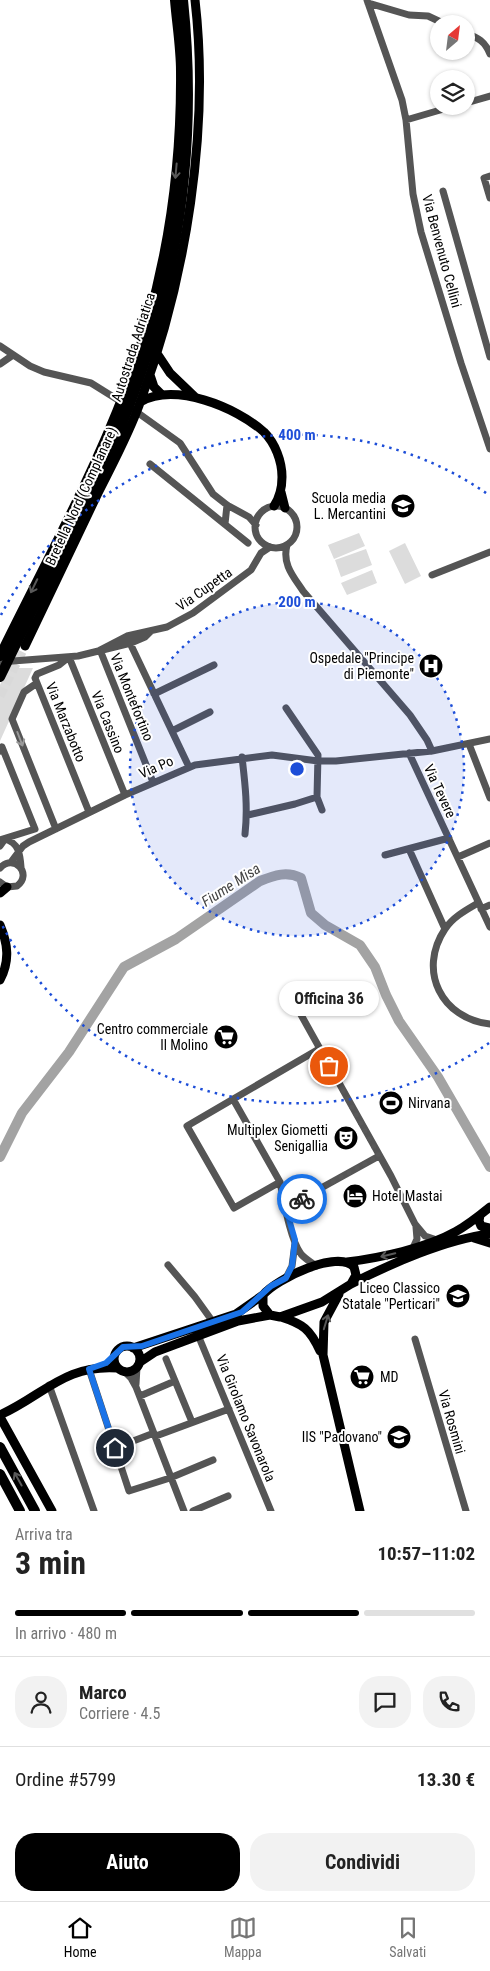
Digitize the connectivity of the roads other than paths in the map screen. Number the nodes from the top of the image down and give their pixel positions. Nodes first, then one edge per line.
1 (175, 0) edge
2 (183, 0) edge
3 (194, 0) edge
4 (367, 2) edge
5 (430, 17) edge
6 (475, 37) edge
7 (490, 54) edge
8 (490, 96) edge
9 (475, 100) edge
10 (430, 113) edge
11 (406, 120) junction
12 (487, 177) edge
13 (443, 191) dead end
14 (490, 198) edge
15 (0, 346) edge
16 (156, 352) junction
17 (13, 355) junction
18 (490, 357) edge
19 (0, 364) edge
20 (170, 373) junction
21 (150, 375) junction
22 (162, 394) junction
23 (195, 397) junction
24 (140, 402) junction
25 (490, 449) edge
26 (150, 464) dead end
27 (281, 492) junction
28 (227, 506) junction
29 (274, 506) junction
30 (285, 508) junction
31 (244, 514) junction
32 (260, 515) junction
33 (225, 524) junction
34 (256, 525) junction
35 (262, 542) junction
36 (248, 543) dead end
37 (287, 545) junction
38 (270, 546) junction
39 (278, 548) junction
40 (490, 552) edge
41 (261, 553) junction
42 (285, 557) junction
43 (432, 575) dead end
44 (129, 640) junction
45 (24, 646) tunnel mouth
46 (100, 650) junction
47 (0, 656) edge
48 (68, 657) junction
49 (0, 662) edge
50 (214, 666) dead end
51 (0, 676) edge
52 (37, 683) junction
53 (154, 694) junction
54 (286, 708) dead end
55 (210, 712) dead end
56 (172, 731) junction
57 (490, 739) edge
58 (469, 744) junction
59 (0, 751) edge
60 (432, 751) junction
61 (409, 754) junction
62 (242, 757) junction
63 (318, 761) junction
64 (189, 767) junction
65 (154, 782) junction
66 (125, 796) junction
67 (317, 797) junction
68 (490, 798) edge
69 (322, 810) dead end
70 (90, 812) junction
71 (248, 815) junction
72 (56, 829) junction
73 (245, 834) dead end
74 (449, 838) junction
75 (2, 840) edge
76 (490, 844) edge
77 (0, 846) edge
78 (409, 849) junction
79 (19, 851) junction
80 (385, 855) dead end
81 (458, 857) junction
82 (4, 864) edge
83 (21, 867) junction
84 (2, 887) edge
85 (490, 905) edge
86 (480, 906) junction
87 (0, 925) edge
88 (490, 927) edge
89 (445, 929) junction
90 (0, 980) edge
91 (300, 1013) dead end
92 (490, 1024) edge
93 (319, 1049) junction
94 (233, 1099) junction
95 (379, 1156) junction
96 (280, 1182) junction
97 (485, 1211) edge
98 (287, 1212) junction
99 (415, 1224) junction
100 (490, 1228) edge
101 (490, 1234) edge
102 (471, 1238) junction
103 (295, 1240) junction
104 (437, 1240) junction
105 (490, 1242) edge
106 (413, 1248) junction
107 (347, 1262) junction
108 (168, 1265) dead end
109 (316, 1266) junction
110 (286, 1278) junction
111 (351, 1284) junction
112 (341, 1292) junction
113 (263, 1295) junction
114 (270, 1315) junction
115 (280, 1317) junction
116 (213, 1322) junction
117 (198, 1335) junction
118 (415, 1339) dead end
119 (133, 1348) junction
120 (323, 1355) junction
121 (115, 1356) junction
122 (166, 1359) dead end
123 (138, 1364) junction
124 (94, 1368) junction
125 (121, 1369) junction
126 (175, 1381) junction
127 (49, 1385) junction
128 (136, 1387) junction
129 (140, 1396) junction
130 (229, 1409) junction
131 (0, 1416) edge
132 (192, 1422) junction
133 (155, 1434) junction
134 (0, 1447) edge
135 (115, 1448) junction
136 (213, 1460) dead end
137 (0, 1474) edge
138 (170, 1478) junction
139 (228, 1496) dead end
140 (20, 1511) edge
141 (35, 1511) edge
142 (52, 1511) edge
143 (94, 1511) edge
144 (184, 1511) edge
145 (193, 1511) edge
146 (271, 1511) edge
147 (360, 1511) edge
148 (466, 1511) edge

1 -> 47 highway, Autostrada Adriatica
2 - 51 highway, Autostrada Adriatica
3 - 16 main road, Bretella Nord (Complanare)
4 - 5 street
4 - 11 street, Via Benvenuto Cellini
6 - 7 street
8 - 9 street
10 - 11 street
11 - 25 street, Via Benvenuto Cellini
12 - 14 street
13 - 18 street
15 - 17 street
16 - 20 main road
16 - 21 main road, Bretella Nord (Complanare)
17 - 19 street
17 - 28 street
20 - 21 main road
20 - 23 main road
21 - 22 main road
21 - 24 main road, Bretella Nord (Complanare)
22 - 23 main road
22 - 24 main road
23 - 27 main road
24 - 45 main road, Bretella Nord (Complanare)
26 - 33 street
27 - 29 main road
27 - 30 main road
28 - 31 street
28 - 33 street
29 - 30 street
29 - 32 street
30 - 37 street
31 - 32 street
31 - 34 street
32 - 34 street
33 - 36 street
34 - 35 street
35 - 38 street
35 - 41 street
37 - 39 street
37 - 42 street
38 - 39 street
38 - 41 street, Via Cupetta
39 - 42 street
40 - 43 street
41 - 44 street, Via Cupetta
42 - 60 street
44 - 46 street, Via Cupetta
44 - 53 street
46 - 48 street, Via Cupetta
46 - 65 street, Via Montefortino
48 - 49 street, Via Cupetta
48 - 52 street, Via Marzabotto
48 - 66 street, Via Cassino
50 - 53 street
52 - 70 street, Via Marzabotto
52 -> 72 street
53 - 56 street
54 - 63 street
55 - 56 street
56 - 64 street
57 - 58 street, Via Po
58 - 60 street, Via Po
58 - 68 street
59 - 75 street
60 - 61 street, Via Po
61 - 63 street, Via Po
61 - 74 street, Via Tevere
62 - 63 street, Via Po
62 - 64 street, Via Po
62 - 71 street
63 - 67 street
64 - 65 street, Via Po
65 - 66 street, Via Po
66 - 70 street, Via Po
67 - 69 street
67 - 71 street
70 - 72 street, Via Po
71 - 73 street
72 - 79 street, Via Po
74 - 78 street, Via Tevere
74 - 81 street, Via Tevere
75 - 77 street
75 - 79 street
76 - 81 street
78 - 80 street, Via Tevere
78 - 89 street
79 - 82 street, Via Po
79 - 83 street
81 - 86 street, Via Tevere
82 - 83 street, Via Po
83 - 84 street
85 - 86 street
86 - 88 street, Via Tevere
86 - 89 street
87 - 90 main road
89 - 92 street
91 - 93 street
93 - 94 street
93 - 95 street
94 - 96 street
94 - 96 street
95 - 98 street
95 - 99 street
96 - 98 street
97 - 100 main road
97 - 104 main road
98 - 103 street
99 - 104 street
99 - 106 street
101 - 102 main road
102 - 105 main road
102 - 111 main road
103 - 109 street
103 - 110 street
104 - 106 main road
106 -> 107 main road
107 - 109 main road
107 - 111 main road
108 - 116 street
109 - 110 main road
110 - 113 main road
111 - 112 main road
112 - 115 main road
120 -> 112 main road
113 - 114 main road
113 - 116 main road
114 - 115 main road
114 - 117 main road
115 - 120 main road
116 - 119 main road
117 - 123 main road
117 - 130 street, Via Girolamo Savonarola
118 - 148 street, Via Rosmini
119 - 121 main road
119 - 123 main road
120 - 147 main road
121 - 124 main road
121 - 125 main road
122 - 126 street
123 - 125 main road
123 - 128 street
124 - 125 main road
124 - 127 main road
124 - 135 street
125 - 128 street
126 - 129 street
126 - 132 street
127 - 131 main road
127 - 143 street
128 - 129 street
129 - 133 street
130 - 132 street
130 - 146 street, Via Girolamo Savonarola
131 - 142 main road
132 - 133 street
133 - 135 street
133 - 138 street
141 -> 134 highway
135 - 138 street
136 - 138 street
137 - 140 highway
138 - 144 street
139 - 145 street

